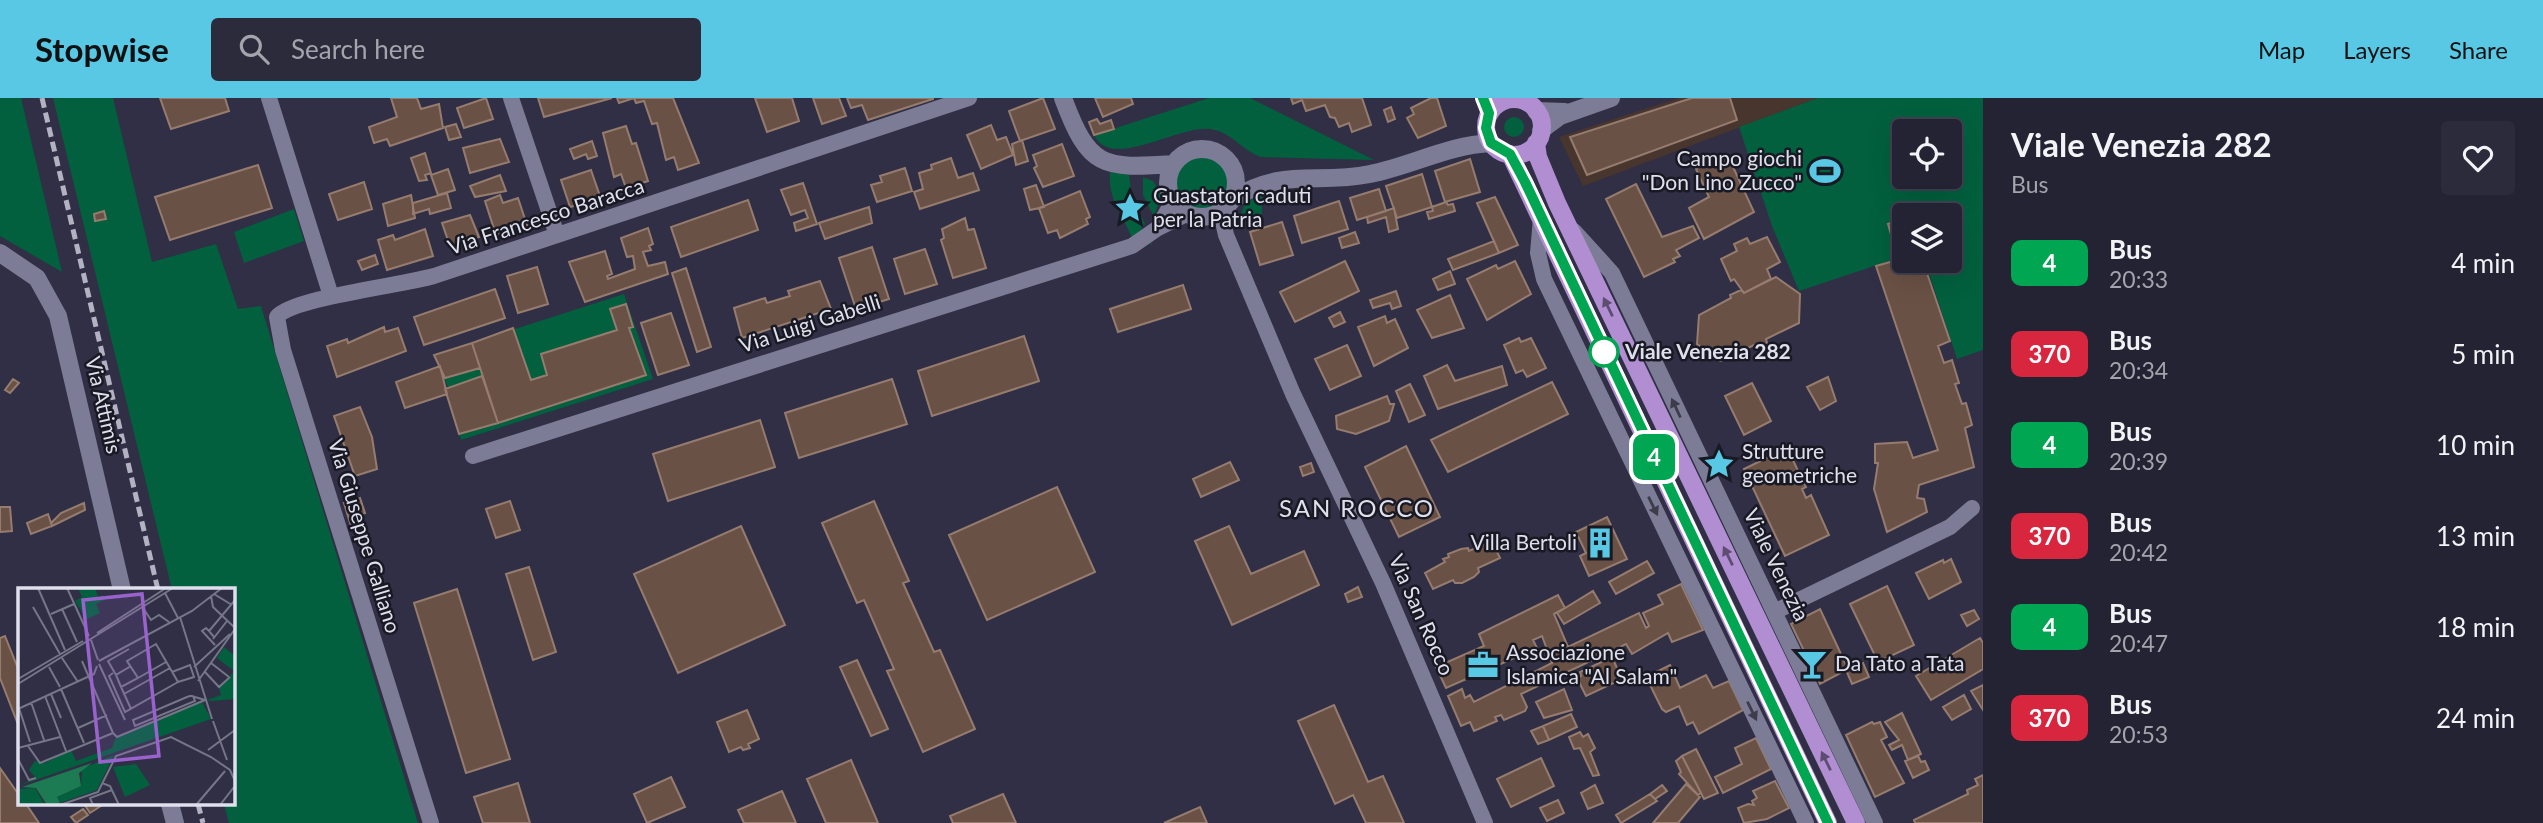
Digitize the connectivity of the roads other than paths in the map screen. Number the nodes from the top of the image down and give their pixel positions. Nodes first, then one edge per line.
1 (269, 98) edge
2 (511, 98) edge
3 (969, 98) edge
4 (1063, 98) edge
5 (1611, 98) edge
6 (1513, 99) edge
7 (1536, 111) junction
8 (1568, 112) junction
9 (1487, 121) edge
10 (1539, 137) junction
11 (1510, 154) junction
12 (1230, 162) junction
13 (1174, 164) junction
14 (1136, 167) junction
15 (1270, 180) junction
16 (1168, 183) junction
17 (1233, 199) junction
18 (1173, 201) junction
19 (1186, 214) junction
20 (1217, 214) junction
21 (1541, 218) junction
22 (1568, 224) junction
23 (1158, 228) junction
24 (557, 235) junction
25 (0, 253) edge
26 (331, 296) junction
27 (473, 456) dead end
28 (1972, 508) dead end
29 (122, 588) edge
30 (1774, 612) junction
31 (171, 806) edge
32 (1800, 821) edge
33 (175, 823) edge
34 (431, 823) edge
35 (1485, 823) edge
36 (1828, 823) edge
37 (1856, 823) edge
38 (1875, 823) edge

1 - 26 street
2 - 24 street
3 - 24 street, Via Francesco Baracca
4 - 14 street
5 - 8 street
6 - 7 main road
6 - 9 main road
7 - 8 street
7 - 10 main road, Viale Venezia
8 - 10 street
9 - 11 main road
9 - 15 street
10 - 11 main road
10 - 22 main road, Viale Venezia
11 - 21 main road
12 - 13 street
12 - 15 street
12 - 17 street
13 - 14 street
13 - 16 street
14 - 16 street
15 - 17 street
16 - 18 street
17 - 20 street
18 - 19 street
18 - 23 street, Via Luigi Gabelli
19 - 20 street
19 - 23 street, Via Luigi Gabelli
20 - 35 street, Via San Rocco
21 -> 32 street
21 - 36 main road
30 -> 22 street, Viale Venezia
37 -> 22 main road, Viale Venezia
23 - 27 street, Via Luigi Gabelli
24 - 26 street, Via Francesco Baracca
25 - 29 street, Via Attimis
26 - 34 street, Via Giuseppe Galliano
28 - 30 street
30 - 38 street, Viale Venezia
31 - 33 street

